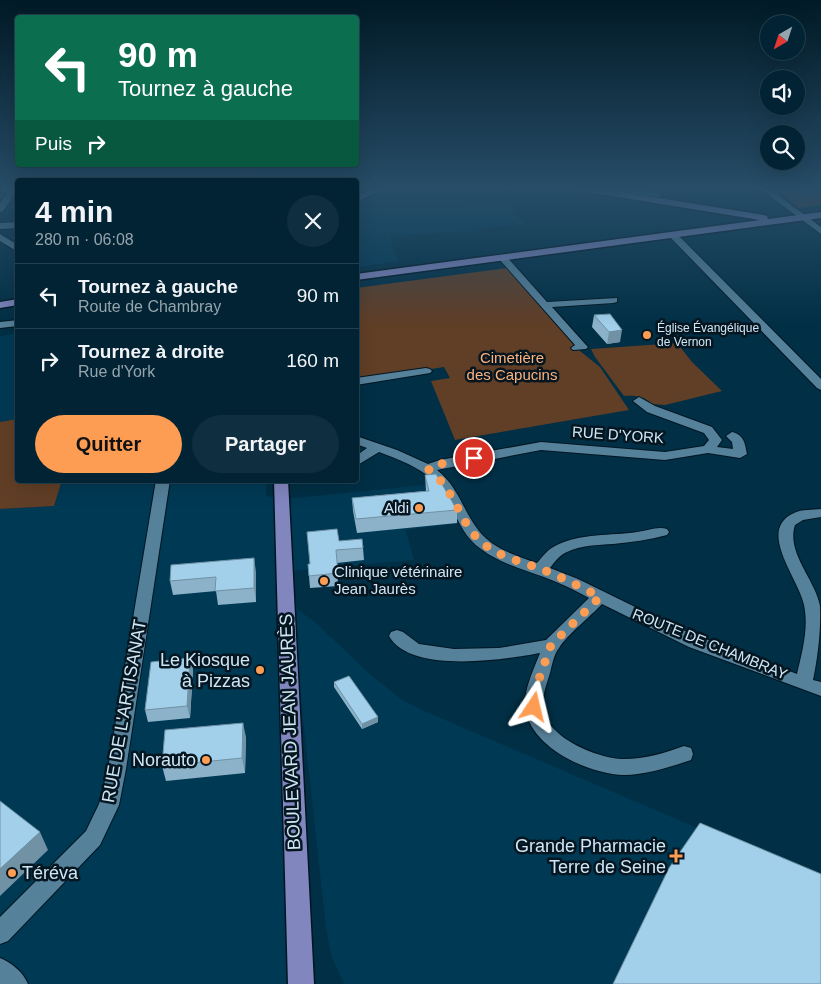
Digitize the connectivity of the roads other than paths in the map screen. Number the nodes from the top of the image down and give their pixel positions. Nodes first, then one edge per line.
1 (679, 234) edge
2 (673, 235) junction
3 (0, 237) edge
4 (15, 247) edge
5 (503, 258) junction
6 (359, 277) edge
7 (613, 300) dead end
8 (15, 302) edge
9 (0, 305) edge
10 (544, 305) junction
11 (15, 322) edge
12 (0, 324) edge
13 (577, 348) dead end
14 (426, 371) dead end
15 (359, 382) edge
16 (821, 386) edge
17 (639, 401) dead end
18 (732, 436) dead end
19 (359, 441) edge
20 (376, 448) junction
21 (708, 449) junction
22 (359, 460) edge
23 (423, 467) junction
24 (163, 483) edge
25 (281, 483) edge
26 (821, 513) edge
27 (662, 532) dead end
28 (541, 569) junction
29 (600, 597) junction
30 (397, 636) dead end
31 (551, 645) junction
32 (804, 683) junction
33 (821, 689) edge
34 (684, 754) dead end
35 (0, 933) edge
36 (0, 969) edge
37 (16, 984) edge
38 (300, 984) edge

1 - 2 main road
2 - 5 main road
2 - 16 street
3 - 4 street
5 - 6 main road
5 - 10 street
7 - 10 street
8 - 9 main road
10 - 13 street
11 - 12 street
14 - 15 street
17 - 21 street, RUE D'YORK
18 - 21 street
19 - 20 street, ROUTE DE CHAMBRAY
20 - 22 street
20 - 23 street, ROUTE DE CHAMBRAY
21 - 23 street, RUE D'YORK
23 - 28 street, ROUTE DE CHAMBRAY
24 - 35 street, RUE DE L'ARTISANAT
25 - 38 main road, BOULEVARD JEAN JAURÈS
26 - 32 street
27 - 28 street
28 - 29 street, ROUTE DE CHAMBRAY
29 - 31 street
29 - 32 street, ROUTE DE CHAMBRAY
30 - 31 street
31 - 34 street
32 - 33 street, ROUTE DE CHAMBRAY
36 - 37 street

